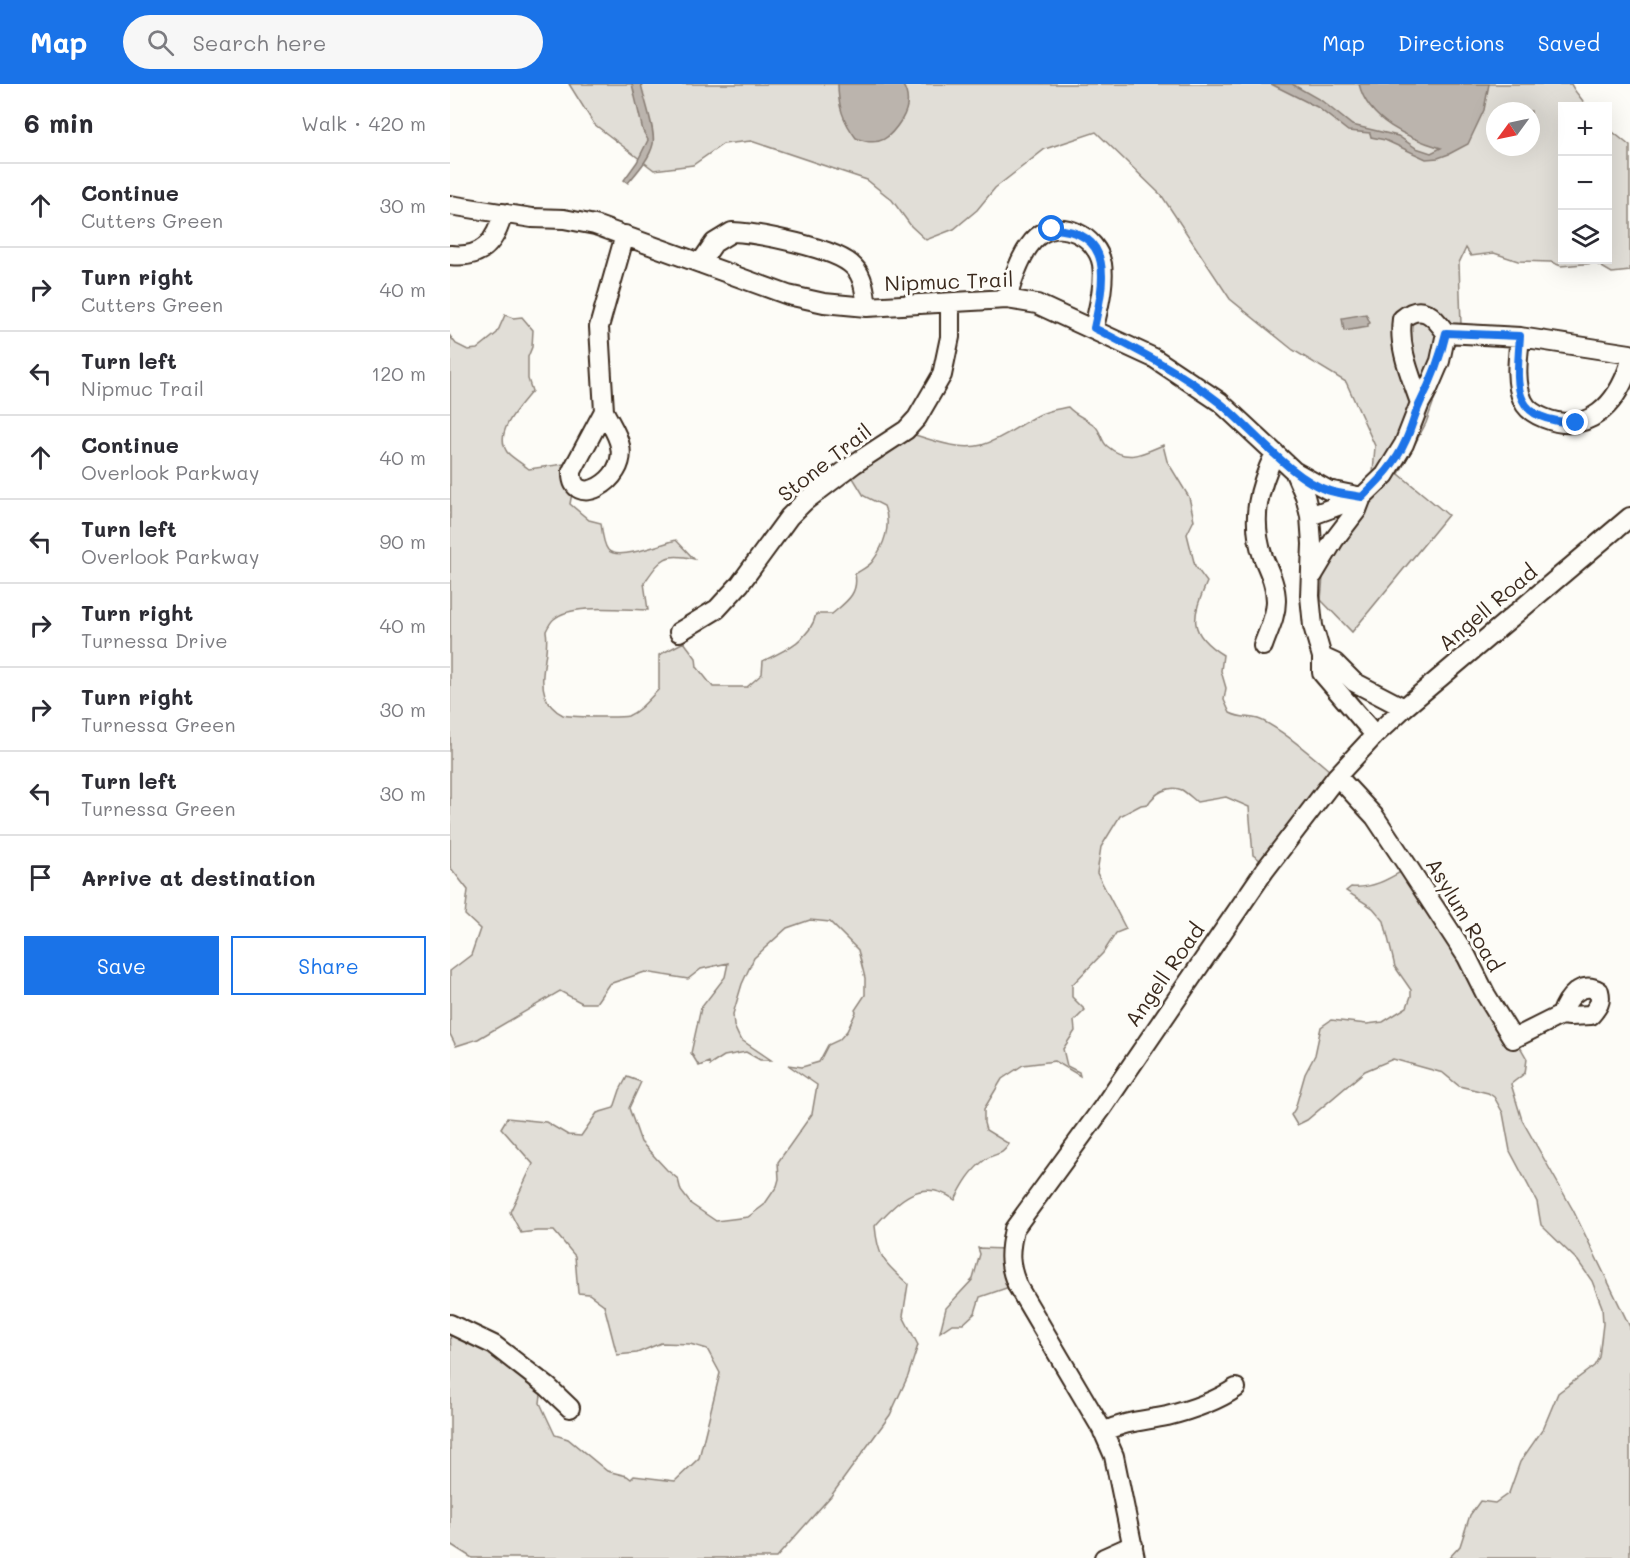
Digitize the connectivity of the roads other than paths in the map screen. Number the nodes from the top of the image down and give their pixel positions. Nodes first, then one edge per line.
1 (450, 205) edge
2 (503, 213) junction
3 (625, 236) junction
4 (450, 255) edge
5 (701, 262) junction
6 (1007, 299) junction
7 (950, 304) junction
8 (867, 307) junction
9 (1094, 328) junction
10 (1446, 333) junction
11 (1520, 336) junction
12 (1630, 354) edge
13 (1630, 364) edge
14 (1420, 403) junction
15 (604, 411) dead end
16 (1275, 453) junction
17 (1294, 471) junction
18 (1362, 497) junction
19 (1310, 516) junction
20 (1630, 517) edge
21 (1312, 576) junction
22 (679, 632) dead end
23 (1263, 646) dead end
24 (1322, 657) junction
25 (1404, 708) junction
26 (1375, 735) junction
27 (1337, 776) junction
28 (1561, 1015) dead end
29 (450, 1324) edge
30 (1236, 1388) dead end
31 (570, 1408) dead end
32 (1103, 1432) junction
33 (1134, 1551) edge
34 (1104, 1558) edge

1 - 2 street, Nipmuc Trail
2 - 3 street, Nipmuc Trail
2 - 4 street
3 - 5 street, Nipmuc Trail
3 - 15 street
5 - 8 street, Nipmuc Trail
5 - 8 street
6 - 7 street, Nipmuc Trail
6 - 9 street, Nipmuc Trail
6 - 9 street
7 - 8 street, Nipmuc Trail
7 - 22 street, Stone Trail
9 - 16 street, Nipmuc Trail
10 - 11 street
10 - 14 street
10 - 14 street
11 - 12 street
11 - 13 street
14 - 18 street
16 - 17 street, Nipmuc Trail
16 - 23 street
17 - 18 street
17 - 19 street, Nipmuc Trail
18 - 19 street
18 - 21 street
19 - 21 street, Nipmuc Trail
20 - 25 street, Angell Road
21 - 24 street, Nipmuc Trail
24 - 25 street
24 - 26 street, Nipmuc Trail
25 - 26 street, Angell Road
26 - 27 street, Angell Road
27 - 28 street, Asylum Road
27 - 32 street, Angell Road
29 - 31 street
30 - 32 street
32 - 33 street, Angell Road
33 - 34 street

